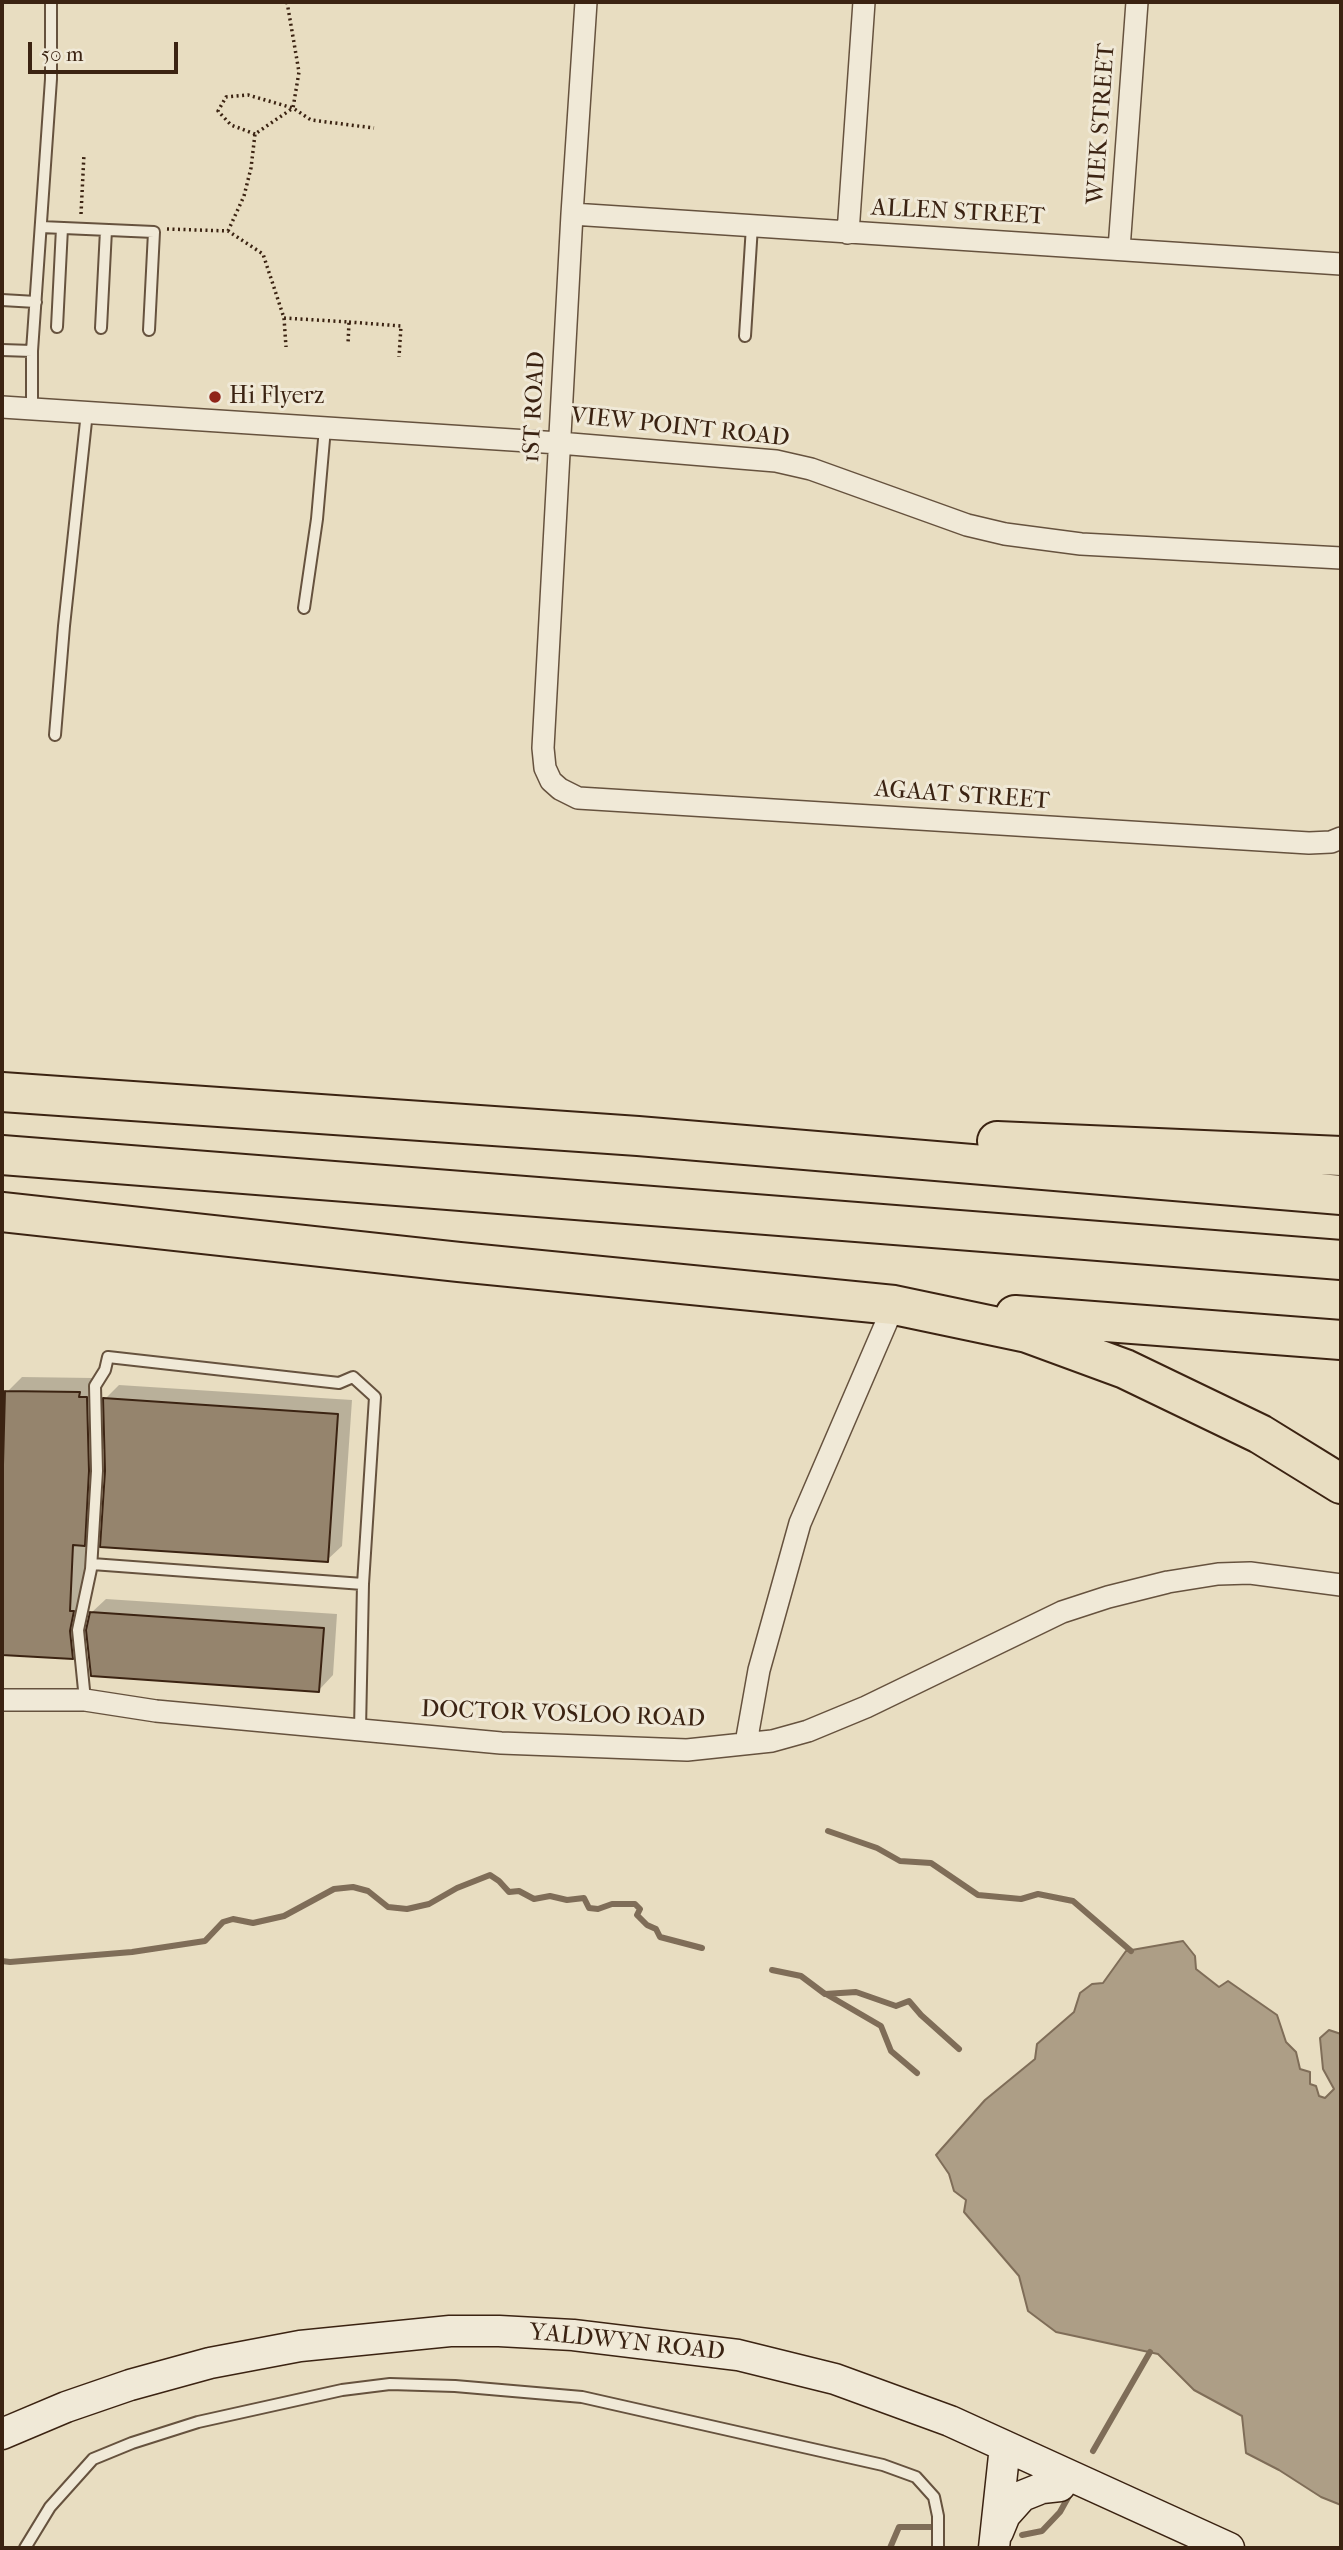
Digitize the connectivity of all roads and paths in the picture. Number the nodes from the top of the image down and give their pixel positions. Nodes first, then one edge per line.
1 (51, 2) edge
2 (286, 2) edge
3 (586, 2) edge
4 (864, 2) edge
5 (1137, 2) edge
6 (293, 108) junction
7 (374, 128) dead end
8 (255, 134) junction
9 (84, 154) dead end
10 (572, 214) junction
11 (751, 226) junction
12 (41, 228) junction
13 (62, 228) junction
14 (80, 230) junction
15 (107, 230) junction
16 (228, 231) junction
17 (154, 232) junction
18 (848, 233) junction
19 (1119, 249) junction
20 (1341, 264) edge
21 (2, 300) edge
22 (36, 302) junction
23 (284, 318) junction
24 (349, 322) junction
25 (57, 327) dead end
26 (101, 328) dead end
27 (149, 330) dead end
28 (745, 336) dead end
29 (348, 344) dead end
30 (286, 347) dead end
31 (2, 350) edge
32 (32, 351) junction
33 (399, 357) dead end
34 (2, 407) edge
35 (32, 408) junction
36 (87, 412) junction
37 (325, 428) junction
38 (559, 443) junction
39 (1341, 558) edge
40 (304, 608) dead end
41 (55, 735) dead end
42 (578, 798) joint
43 (1341, 838) edge
44 (2, 1092) edge
45 (638, 1136) junction
46 (2, 1155) edge
47 (1341, 1156) edge
48 (1341, 1195) edge
49 (2, 1212) edge
50 (1341, 1260) edge
51 (894, 1306) junction
52 (1341, 1340) edge
53 (1341, 1483) edge
54 (92, 1564) junction
55 (363, 1584) junction
56 (1341, 1585) edge
57 (2, 1700) edge
58 (85, 1700) junction
59 (360, 1728) junction
60 (746, 1743) junction
61 (2, 2434) edge
62 (2, 2446) edge
63 (1004, 2454) junction
64 (1060, 2486) junction
65 (994, 2545) edge
66 (25, 2548) edge
67 (939, 2548) edge
68 (1197, 2548) edge
69 (1229, 2548) edge

1 - 12 lane
2 - 6 path
3 - 10 street, 1ST ROAD
4 - 18 street
5 - 19 street, WIEK STREET
6 - 7 path
6 - 8 path
6 - 8 path
8 - 16 path
9 - 14 path
10 - 11 street, ALLEN STREET
10 - 38 street, 1ST ROAD
11 - 18 street, ALLEN STREET
11 - 28 lane
12 - 13 lane
12 - 22 lane
13 - 14 lane
13 - 25 lane
14 - 15 lane
15 - 17 lane
15 - 26 lane
16 - 17 path
16 - 23 path
17 - 27 lane
18 - 19 street, ALLEN STREET
19 - 20 street, ALLEN STREET
21 - 22 lane
22 - 32 lane
23 - 24 path
23 - 30 path
24 - 29 path
24 - 33 path
31 - 32 lane
32 - 35 lane
34 - 35 street, VIEW POINT ROAD
35 - 36 street, VIEW POINT ROAD
36 - 37 street, VIEW POINT ROAD
36 - 41 lane
37 - 38 street, VIEW POINT ROAD
37 - 40 lane
38 - 39 street, VIEW POINT ROAD
38 - 42 street, 1ST ROAD
42 - 43 street, AGAAT STREET
44 - 45 highway
45 - 47 highway
45 - 48 highway
46 - 50 highway
49 - 51 highway
51 - 52 highway
51 - 53 highway
51 - 60 street
54 - 55 lane
54 - 55 lane
54 - 58 lane
55 - 59 lane
56 - 60 street, DOCTOR VOSLOO ROAD
57 - 58 street, DOCTOR VOSLOO ROAD
58 - 59 street, DOCTOR VOSLOO ROAD
59 - 60 street, DOCTOR VOSLOO ROAD
61 - 63 main road, YALDWYN ROAD
62 - 63 main road, YALDWYN ROAD
63 - 64 main road, YALDWYN ROAD
63 - 65 main road
63 - 69 main road, YALDWYN ROAD
64 - 65 main road
64 - 68 main road, YALDWYN ROAD
66 - 67 lane

